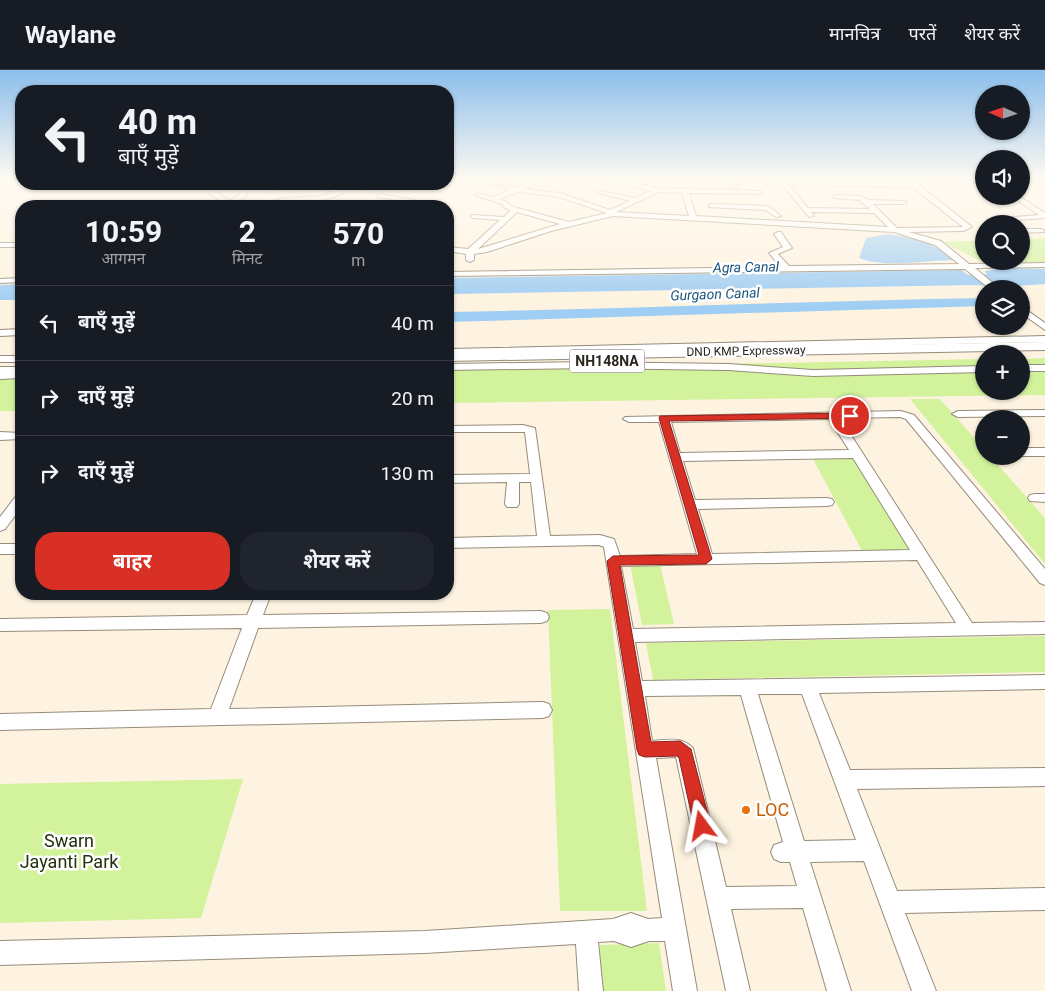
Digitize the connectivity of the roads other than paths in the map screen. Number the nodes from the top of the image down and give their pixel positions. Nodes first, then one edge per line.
1 (503, 222) edge
2 (560, 222) edge
3 (575, 222) edge
4 (745, 222) edge
5 (814, 222) edge
6 (887, 222) edge
7 (963, 222) joint
8 (972, 222) dead end
9 (567, 224) junction
10 (816, 225) junction
11 (775, 228) junction
12 (896, 230) junction
13 (1030, 231) edge
14 (1042, 231) dead end
15 (454, 242) edge
16 (15, 243) edge
17 (12, 245) junction
18 (15, 246) edge
19 (0, 247) edge
20 (15, 247) edge
21 (473, 248) junction
22 (454, 249) edge
23 (1045, 265) edge
24 (967, 267) junction
25 (786, 268) junction
26 (470, 273) junction
27 (454, 274) edge
28 (15, 280) edge
29 (984, 280) edge
30 (0, 281) edge
31 (1030, 315) edge
32 (1045, 327) edge
33 (15, 332) edge
34 (0, 333) edge
35 (1045, 340) edge
36 (1045, 346) edge
37 (454, 352) edge
38 (1030, 353) edge
39 (1045, 353) edge
40 (763, 354) junction
41 (975, 354) edge
42 (454, 357) edge
43 (0, 359) edge
44 (15, 359) edge
45 (15, 364) edge
46 (0, 365) edge
47 (454, 365) edge
48 (454, 365) edge
49 (1030, 368) edge
50 (1045, 368) edge
51 (975, 369) edge
52 (0, 371) edge
53 (15, 371) edge
54 (15, 375) edge
55 (0, 376) edge
56 (1045, 413) edge
57 (958, 414) dead end
58 (833, 416) junction
59 (664, 418) junction
60 (629, 419) dead end
61 (454, 429) edge
62 (10, 436) edge
63 (0, 446) edge
64 (1030, 452) edge
65 (1045, 452) edge
66 (856, 454) junction
67 (675, 457) junction
68 (537, 478) junction
69 (454, 479) edge
70 (513, 479) junction
71 (827, 502) dead end
72 (512, 504) dead end
73 (690, 505) junction
74 (15, 507) edge
75 (0, 526) edge
76 (544, 541) junction
77 (454, 542) edge
78 (15, 549) edge
79 (0, 550) edge
80 (920, 555) junction
81 (706, 559) junction
82 (613, 561) junction
83 (1045, 579) edge
84 (261, 600) edge
85 (541, 618) dead end
86 (253, 622) junction
87 (0, 625) edge
88 (967, 628) junction
89 (1045, 628) edge
90 (626, 636) junction
91 (1045, 682) edge
92 (808, 686) junction
93 (747, 687) junction
94 (635, 689) junction
95 (543, 710) dead end
96 (217, 717) junction
97 (0, 722) edge
98 (645, 750) junction
99 (1045, 777) edge
100 (844, 780) junction
101 (871, 850) junction
102 (788, 852) junction
103 (809, 897) junction
104 (718, 898) junction
105 (1045, 899) edge
106 (890, 902) junction
107 (674, 929) junction
108 (616, 930) joint
109 (586, 932) junction
110 (0, 953) edge
111 (591, 991) edge
112 (685, 991) edge
113 (738, 991) edge
114 (838, 991) edge
115 (924, 991) edge

1 - 21 street
2 - 9 street
3 - 9 street
4 - 11 street
5 - 10 street
6 - 12 street
7 - 8 street
7 - 12 street
9 - 21 street
10 - 11 street
10 - 12 street
11 - 25 street
12 - 24 street
13 - 14 street
15 - 21 street
16 - 17 street
17 - 18 street
17 - 19 street
19 - 20 street
21 - 22 street
21 - 26 street
23 - 24 street
24 - 25 street
24 - 29 street
25 - 26 street
26 - 27 street
28 - 30 street
31 - 32 street
33 - 34 street
35 - 37 street
36 - 40 highway, DND KMP Expressway / NH148NA
38 - 39 highway
40 - 41 highway, DND KMP Expressway / NH148NA
40 - 42 highway, DND KMP Expressway / NH148NA
40 - 47 highway, DND KMP Expressway / NH148NA
43 - 44 street
45 - 46 highway
48 - 51 street
49 - 50 street
52 - 53 highway
54 - 55 street
56 - 57 street
58 - 59 street
58 - 66 street
58 - 83 street
59 - 60 street
59 - 67 street
61 - 68 street
62 - 63 street
64 - 65 street
66 - 67 street
66 - 80 street
67 - 73 street
68 - 70 street
68 - 76 street
69 - 70 street
70 - 72 street
71 - 73 street
73 - 81 street
74 - 75 street
76 - 77 street
76 - 82 street
78 - 79 street
80 - 81 street
80 - 88 street
81 - 82 street
82 - 90 street
84 - 86 street
85 - 86 street
86 - 87 street
86 - 96 street
88 - 89 street
88 - 90 street
90 - 94 street
91 - 92 street
92 - 93 street
92 - 100 street
93 - 94 street
93 - 102 street
94 - 98 street
95 - 96 street
96 - 97 street
98 - 104 street
98 - 107 street
99 - 100 street
100 - 101 street
101 - 102 street
101 - 106 street
102 - 103 street
103 - 104 street
103 - 114 street
104 - 113 street
105 - 106 street
106 - 115 street
107 - 108 street
107 - 112 street
108 - 109 street
109 - 110 street
109 - 111 street

